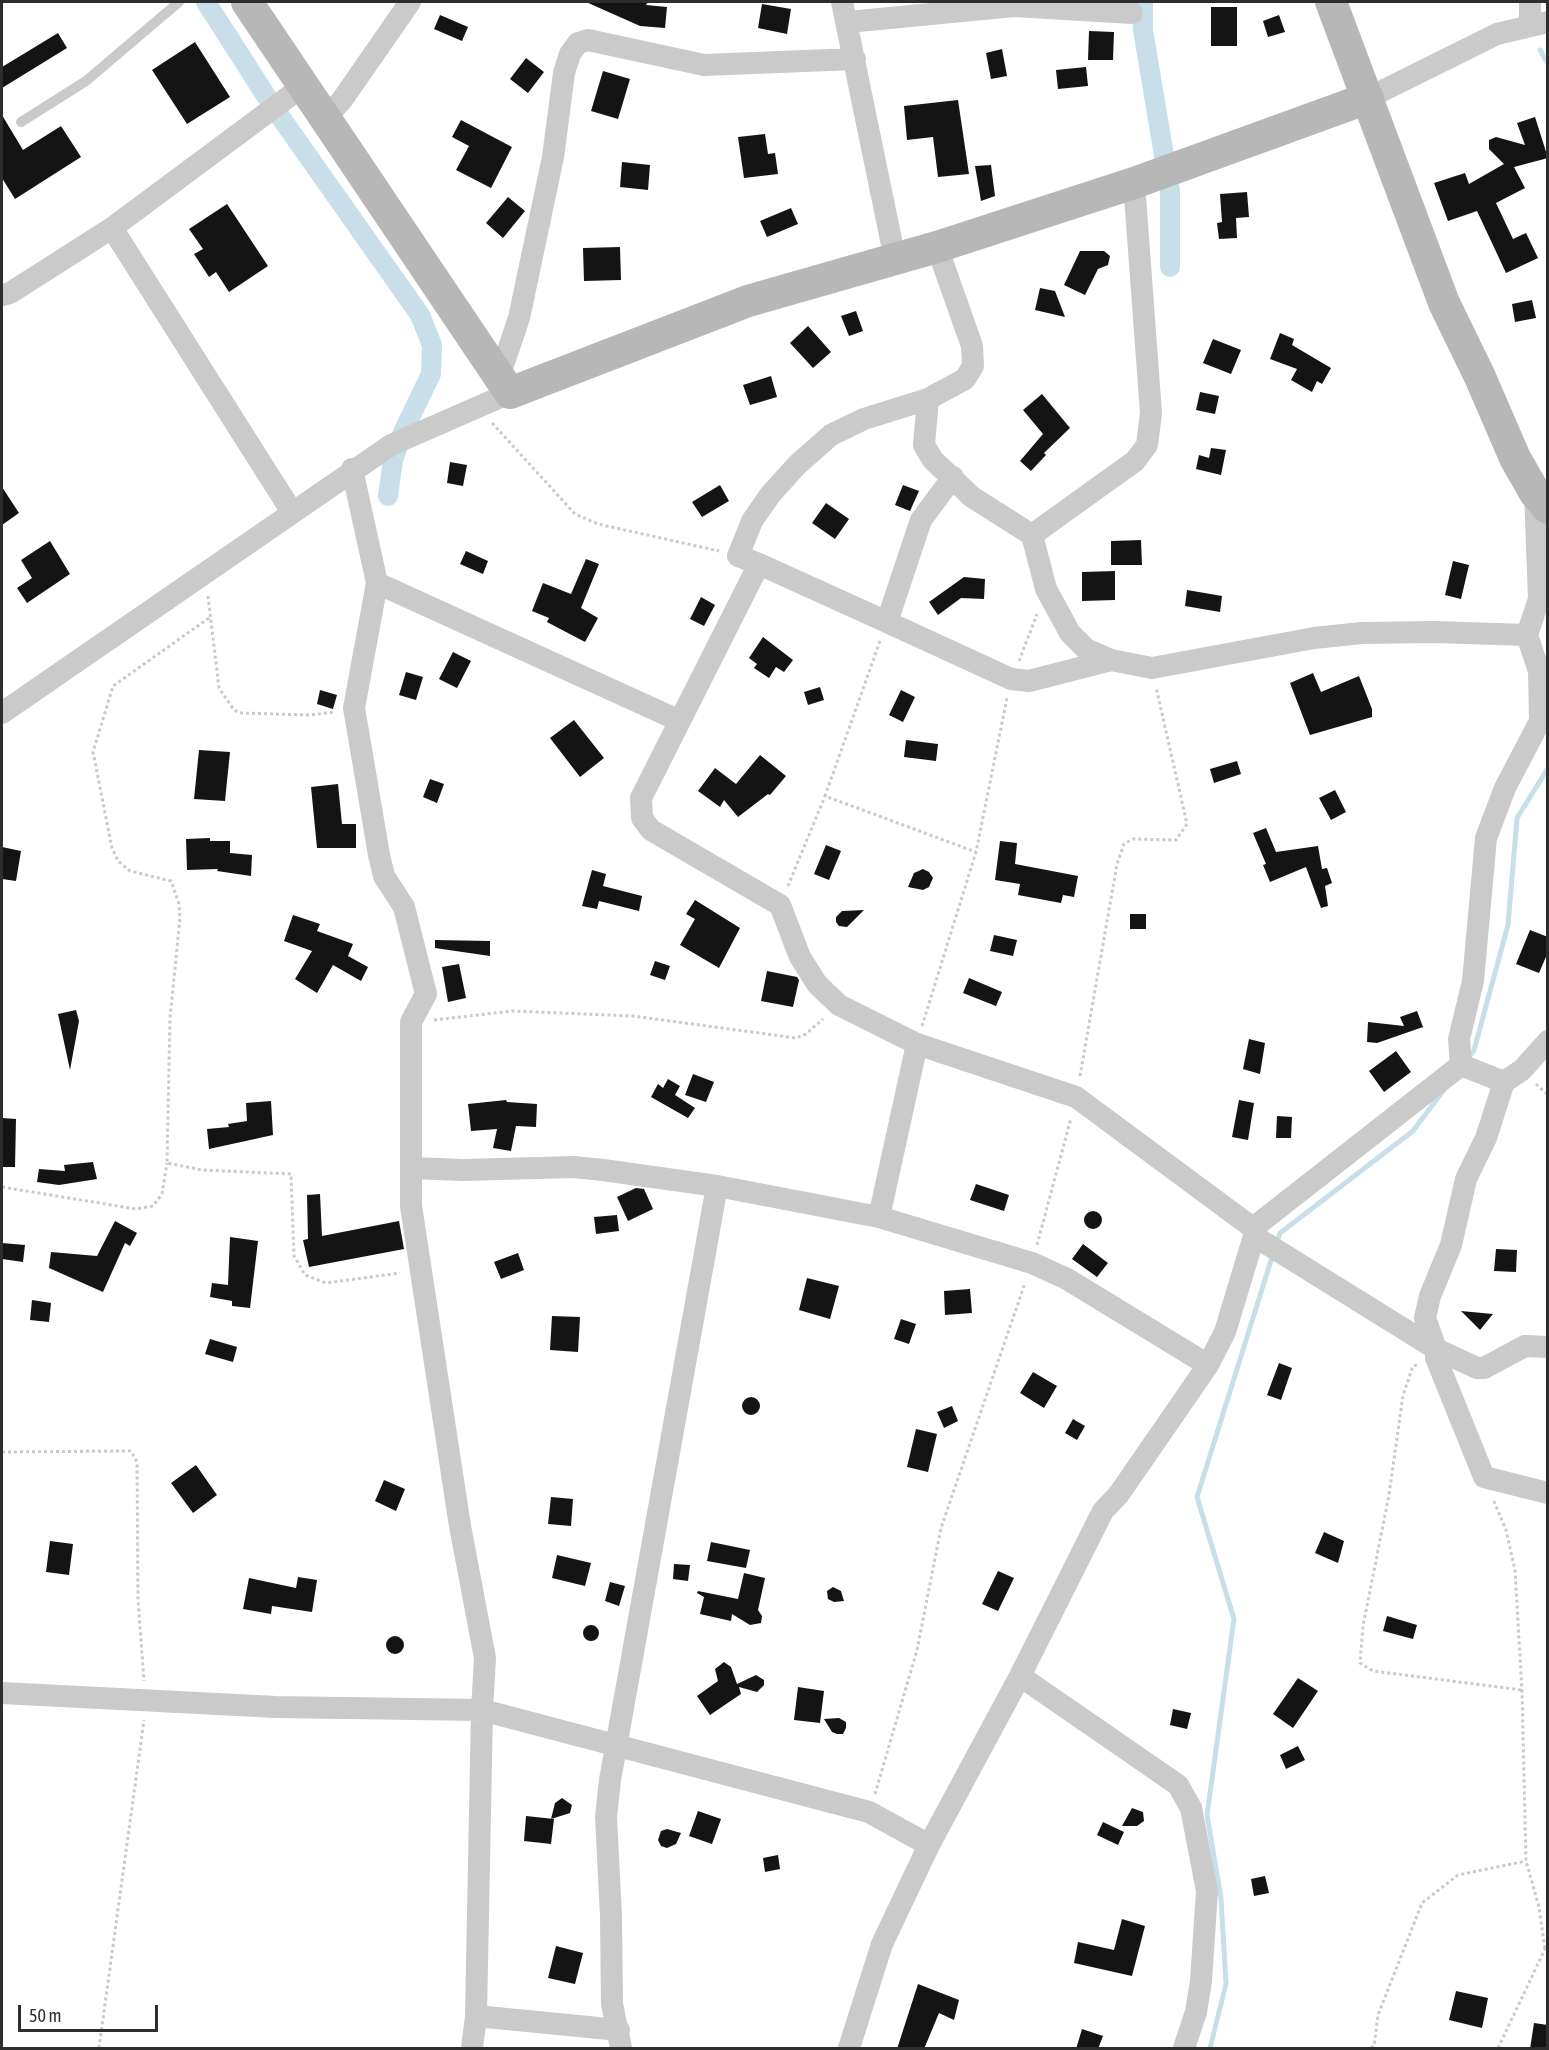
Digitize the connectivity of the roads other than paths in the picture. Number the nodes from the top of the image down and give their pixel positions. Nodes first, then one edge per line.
1 (179, 2) edge
2 (247, 2) edge
3 (410, 2) edge
4 (1331, 2) edge
5 (1530, 2) edge
6 (845, 12) edge
7 (1131, 13) dead end
8 (1539, 24) edge
9 (855, 59) junction
10 (303, 86) junction
11 (1368, 98) junction
12 (326, 119) junction
13 (21, 122) dead end
14 (1157, 175) junction
15 (112, 228) junction
16 (937, 247) junction
17 (895, 259) junction
18 (2, 295) edge
19 (504, 385) junction
20 (928, 399) junction
21 (352, 470) junction
22 (952, 477) junction
23 (1541, 501) edge
24 (292, 512) junction
25 (1032, 535) junction
26 (748, 560) junction
27 (377, 583) junction
28 (887, 622) junction
29 (1527, 635) junction
30 (1111, 660) junction
31 (1543, 671) edge
32 (2, 713) edge
33 (680, 721) junction
34 (1548, 1041) edge
35 (917, 1044) junction
36 (1485, 1074) junction
37 (412, 1168) junction
38 (717, 1186) junction
39 (879, 1217) junction
40 (1253, 1232) junction
41 (1548, 1347) edge
42 (1436, 1354) junction
43 (1208, 1365) junction
44 (1548, 1493) edge
45 (1020, 1676) junction
46 (2, 1693) edge
47 (482, 1710) junction
48 (618, 1748) junction
49 (929, 1845) junction
50 (476, 2016) junction
51 (620, 2039) edge
52 (472, 2049) edge
53 (849, 2049) edge
54 (1184, 2049) edge

1 - 13 lane
2 - 10 street
3 - 12 street
4 - 11 street
5 - 8 street
6 - 7 street
6 - 9 street
8 - 11 street
9 - 17 street
9 - 19 street
10 - 12 street
10 - 15 street
11 - 14 street
11 - 23 street
12 - 19 street
14 - 16 street
14 - 25 street
15 - 18 street
15 - 24 street
16 - 17 street
16 - 20 street
17 - 19 street
19 - 21 street
20 - 22 street
20 - 26 street
21 - 24 street
21 - 27 street
22 - 25 street
22 - 28 street
23 - 29 street
24 - 32 street
25 - 30 street
26 - 28 street
26 - 33 street
27 - 33 street
27 - 37 street
28 - 30 street
29 - 30 street
29 - 31 street
31 - 36 street
33 - 35 street
34 - 36 street
35 - 39 street
35 - 40 street
36 - 40 street
36 - 42 street
37 - 38 street
37 - 47 street
38 - 39 street
38 - 48 street
39 - 43 street
40 - 42 street
40 - 43 street
41 - 42 street
42 - 44 street
43 - 45 street
45 - 49 street
45 - 54 street
46 - 47 street
47 - 48 street
47 - 50 street
48 - 49 street
48 - 51 street
49 - 53 street
50 - 51 street
50 - 52 street

